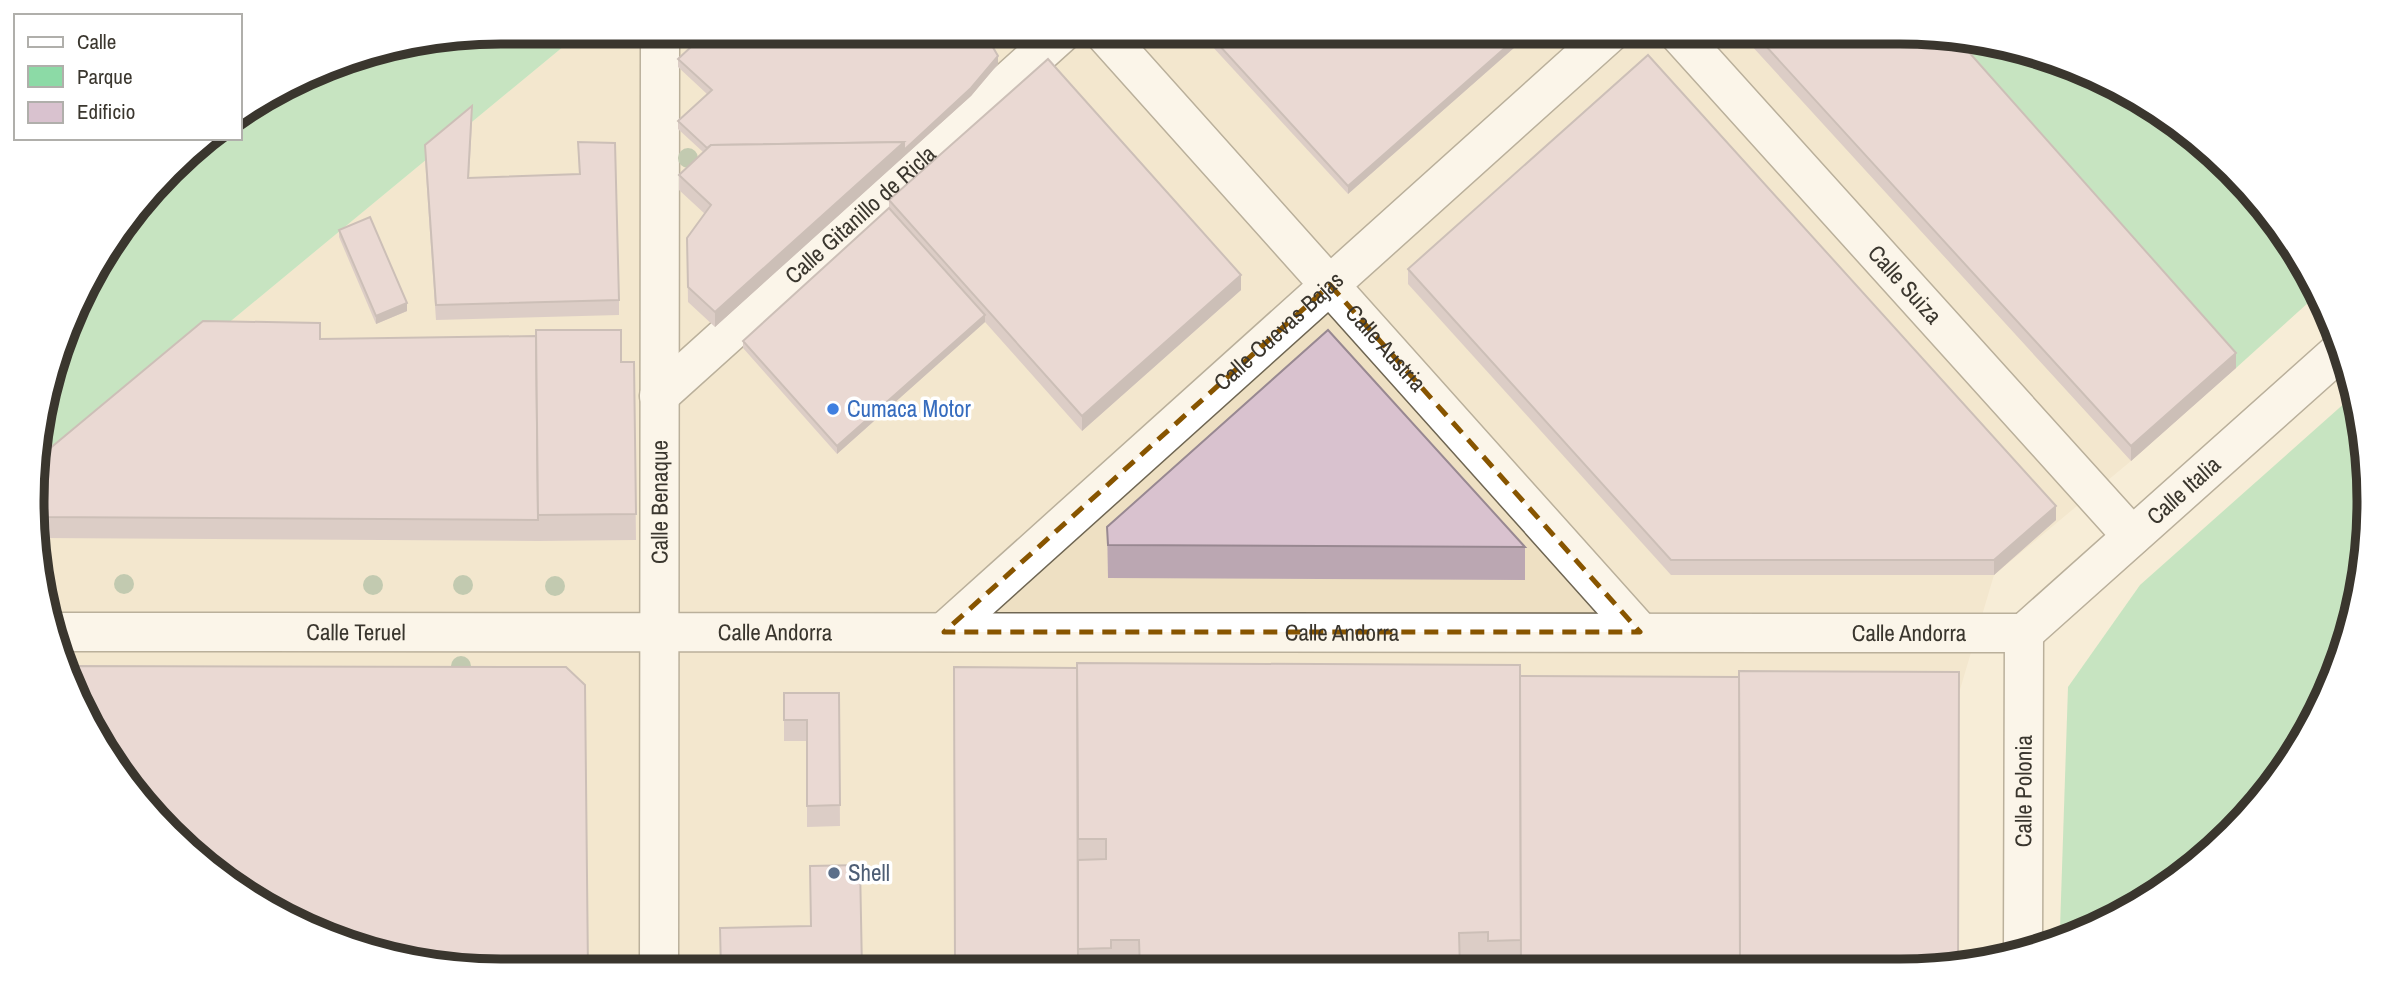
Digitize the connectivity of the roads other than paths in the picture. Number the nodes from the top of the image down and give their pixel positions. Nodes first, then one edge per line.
1 (660, 44) edge
2 (1050, 44) edge
3 (1114, 44) edge
4 (1598, 44) edge
5 (1688, 44) edge
6 (1330, 285) junction
7 (2334, 356) edge
8 (659, 396) junction
9 (2132, 536) junction
10 (659, 631) junction
11 (63, 632) edge
12 (944, 632) junction
13 (1640, 632) junction
14 (2024, 633) junction
15 (2023, 942) edge
16 (659, 959) edge

1 - 8 street, Calle Benaque
2 - 8 street, Calle Gitanillo de Ricla
3 - 6 street, Calle Austria
4 - 6 street, Calle Cuevas Bajas
5 - 9 street, Calle Suiza
6 - 12 street, Calle Cuevas Bajas
6 - 13 street, Calle Austria
7 - 9 street, Calle Italia
8 - 10 street, Calle Benaque
9 - 14 street, Calle Italia
10 - 11 street, Calle Teruel
10 - 12 street, Calle Andorra
10 - 16 street, Calle Benaque
12 - 13 street, Calle Andorra
13 - 14 street, Calle Andorra
14 - 15 street, Calle Polonia

